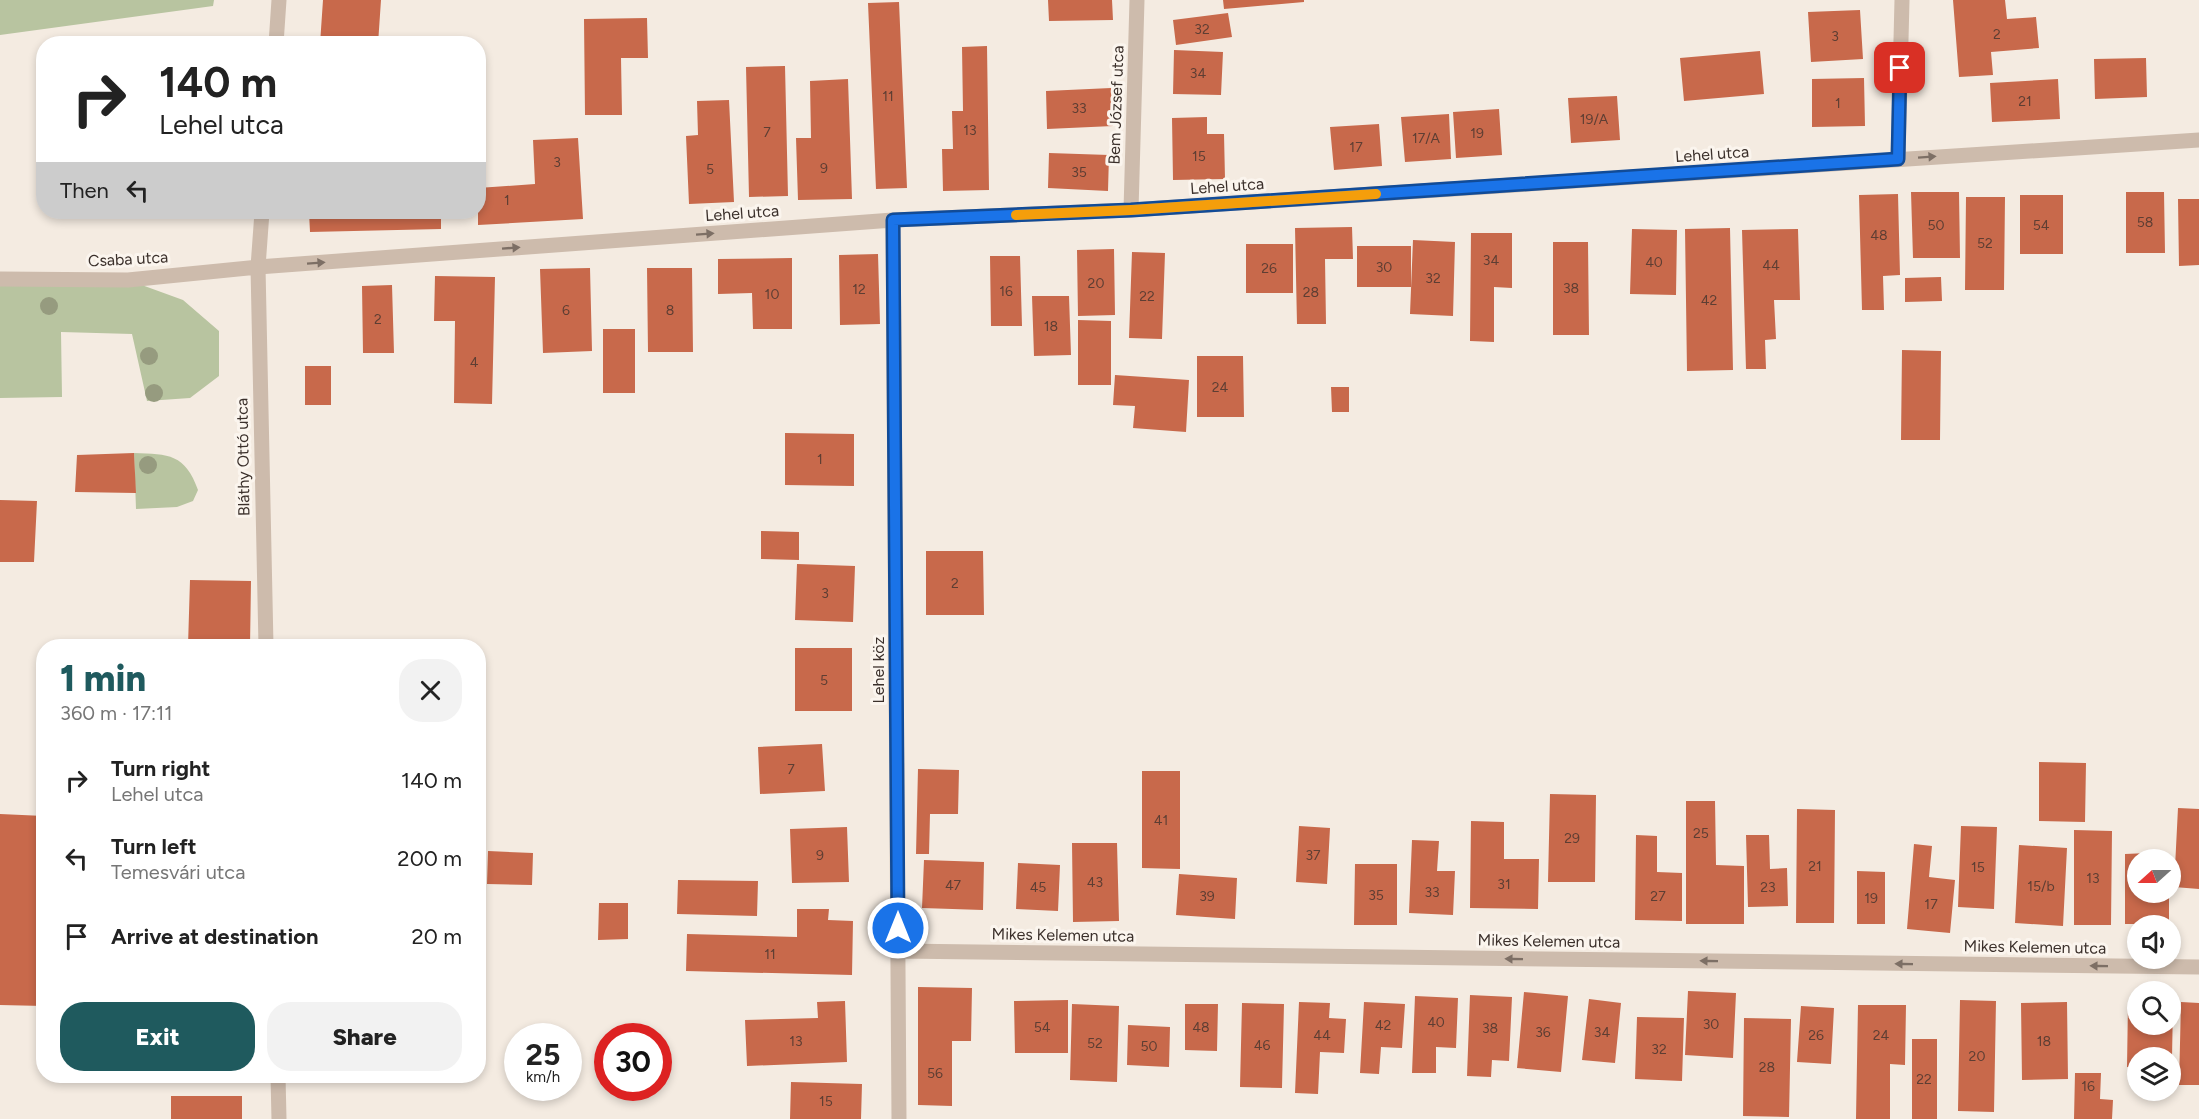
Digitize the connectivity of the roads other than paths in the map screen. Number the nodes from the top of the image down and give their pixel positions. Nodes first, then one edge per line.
1 (279, 0) edge
2 (1137, 0) edge
3 (1902, 0) edge
4 (277, 36) edge
5 (2199, 140) edge
6 (1898, 159) junction
7 (1131, 210) junction
8 (261, 219) edge
9 (893, 220) junction
10 (258, 267) junction
11 (0, 279) edge
12 (266, 639) edge
13 (899, 951) junction
14 (2199, 967) edge
15 (278, 1083) edge
16 (279, 1119) edge
17 (899, 1119) edge

1 - 4 street
2 - 7 street, Bem József utca
3 - 6 street
6 -> 5 street, Lehel utca
6 - 7 street, Lehel utca
7 - 9 street, Lehel utca
8 - 10 street, Bláthy Ottó utca
10 -> 9 street, Lehel utca
9 - 13 street, Lehel köz
10 - 11 street, Csaba utca
10 - 12 street, Bláthy Ottó utca
14 -> 13 street, Mikes Kelemen utca
13 - 17 street, Lehel köz
15 - 16 street

